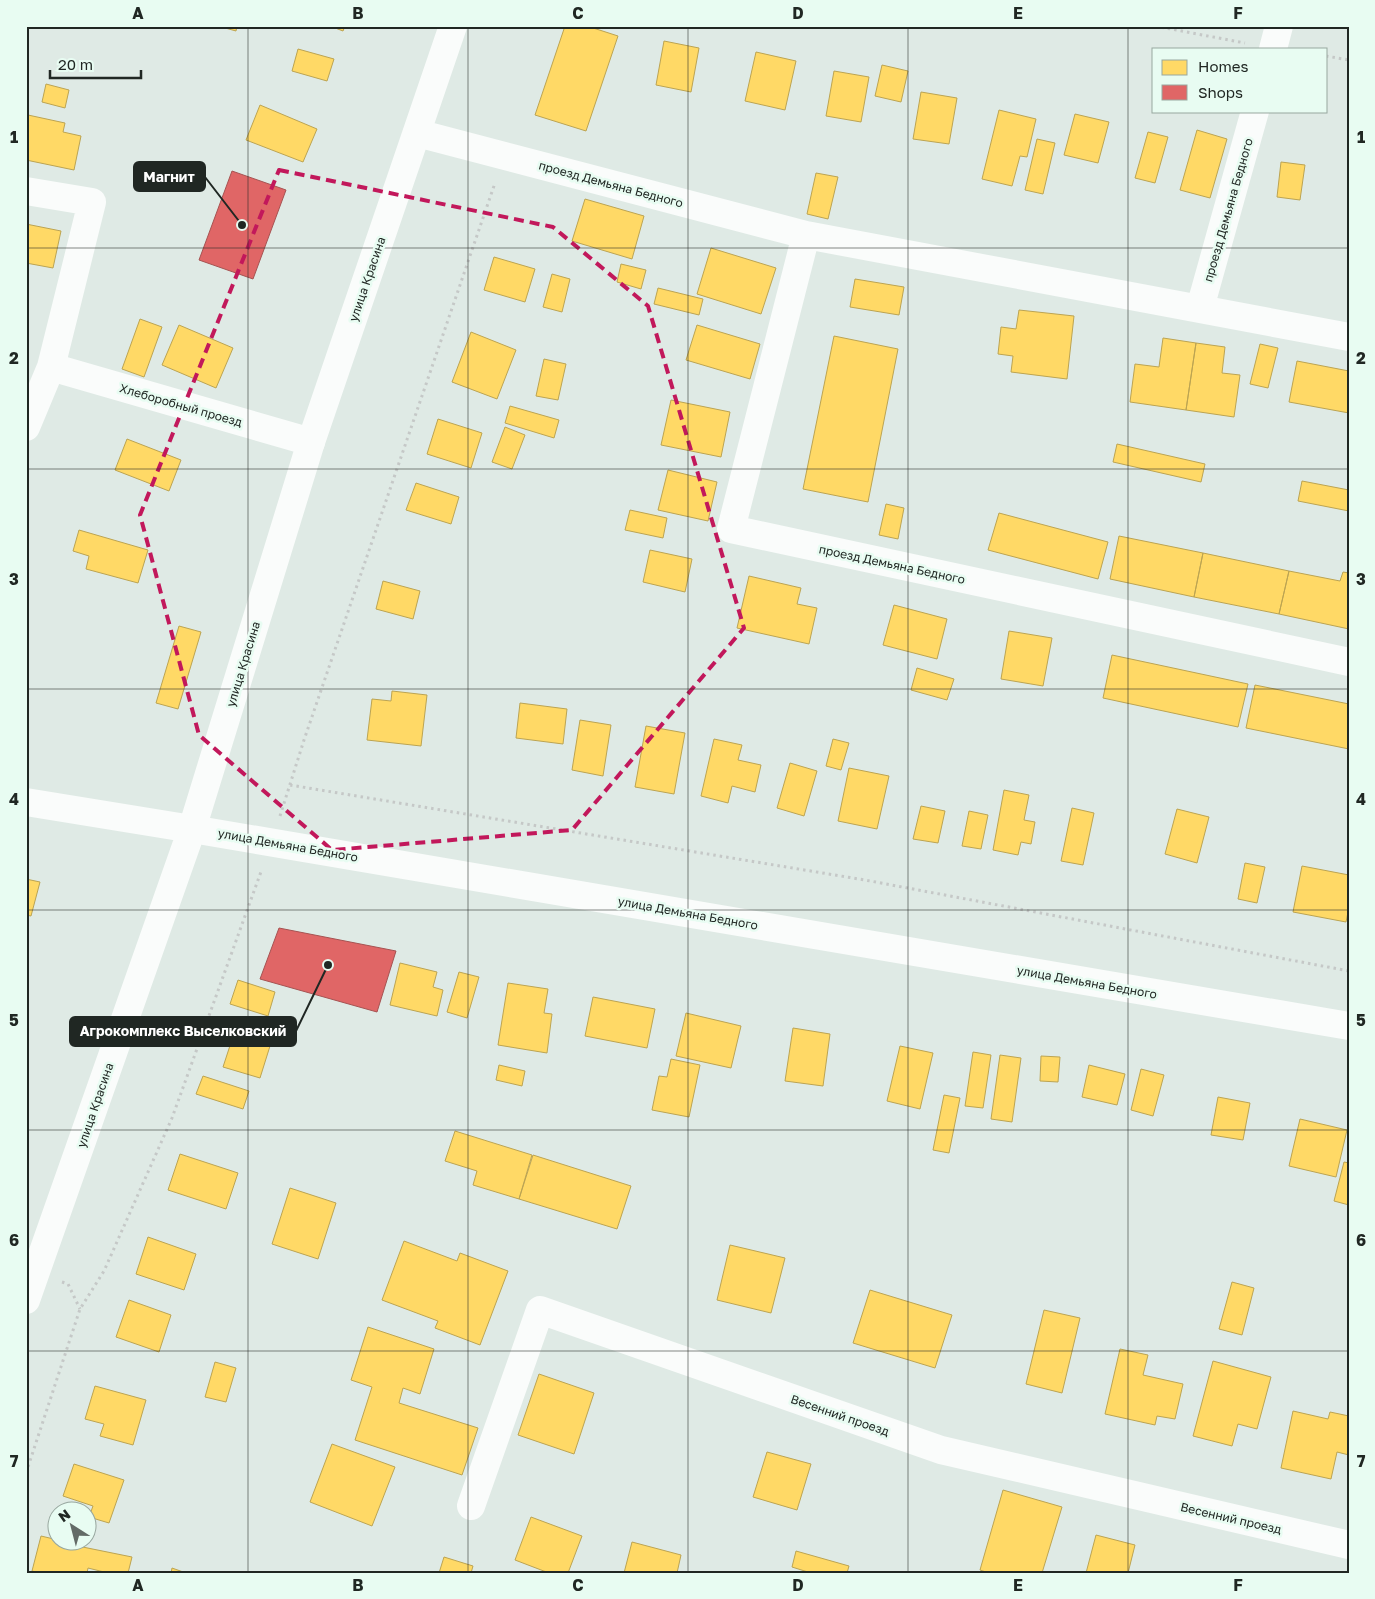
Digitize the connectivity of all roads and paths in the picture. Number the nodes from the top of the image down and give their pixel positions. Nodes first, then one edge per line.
1 (453, 26) edge
2 (1154, 26) edge
3 (1275, 41) edge
4 (1328, 56) edge
5 (1349, 60) edge
6 (1255, 112) edge
7 (417, 133) junction
8 (26, 191) edge
9 (806, 235) junction
10 (1200, 308) junction
11 (1349, 337) edge
12 (52, 367) junction
13 (26, 426) edge
14 (311, 442) junction
15 (1349, 662) edge
16 (290, 785) dead end
17 (26, 802) edge
18 (192, 829) junction
19 (1349, 971) edge
20 (1349, 1026) edge
21 (26, 1300) edge
22 (471, 1506) dead end
23 (1349, 1545) edge

1 - 7 street, улица Красина
2 - 3 path
4 - 5 path
6 - 10 street, проезд Демьяна Бедного
7 - 9 street, проезд Демьяна Бедного
7 - 14 street, улица Красина
8 - 12 street
9 - 10 street, проезд Демьяна Бедного
9 - 15 street, проезд Демьяна Бедного
10 - 11 street, проезд Демьяна Бедного
12 - 13 street
12 - 14 street, Хлеборобный проезд
14 - 18 street, улица Красина
16 - 19 path
17 - 18 street, улица Демьяна Бедного
18 - 20 street, улица Демьяна Бедного
18 - 21 street, улица Красина
22 - 23 street, Весенний проезд

